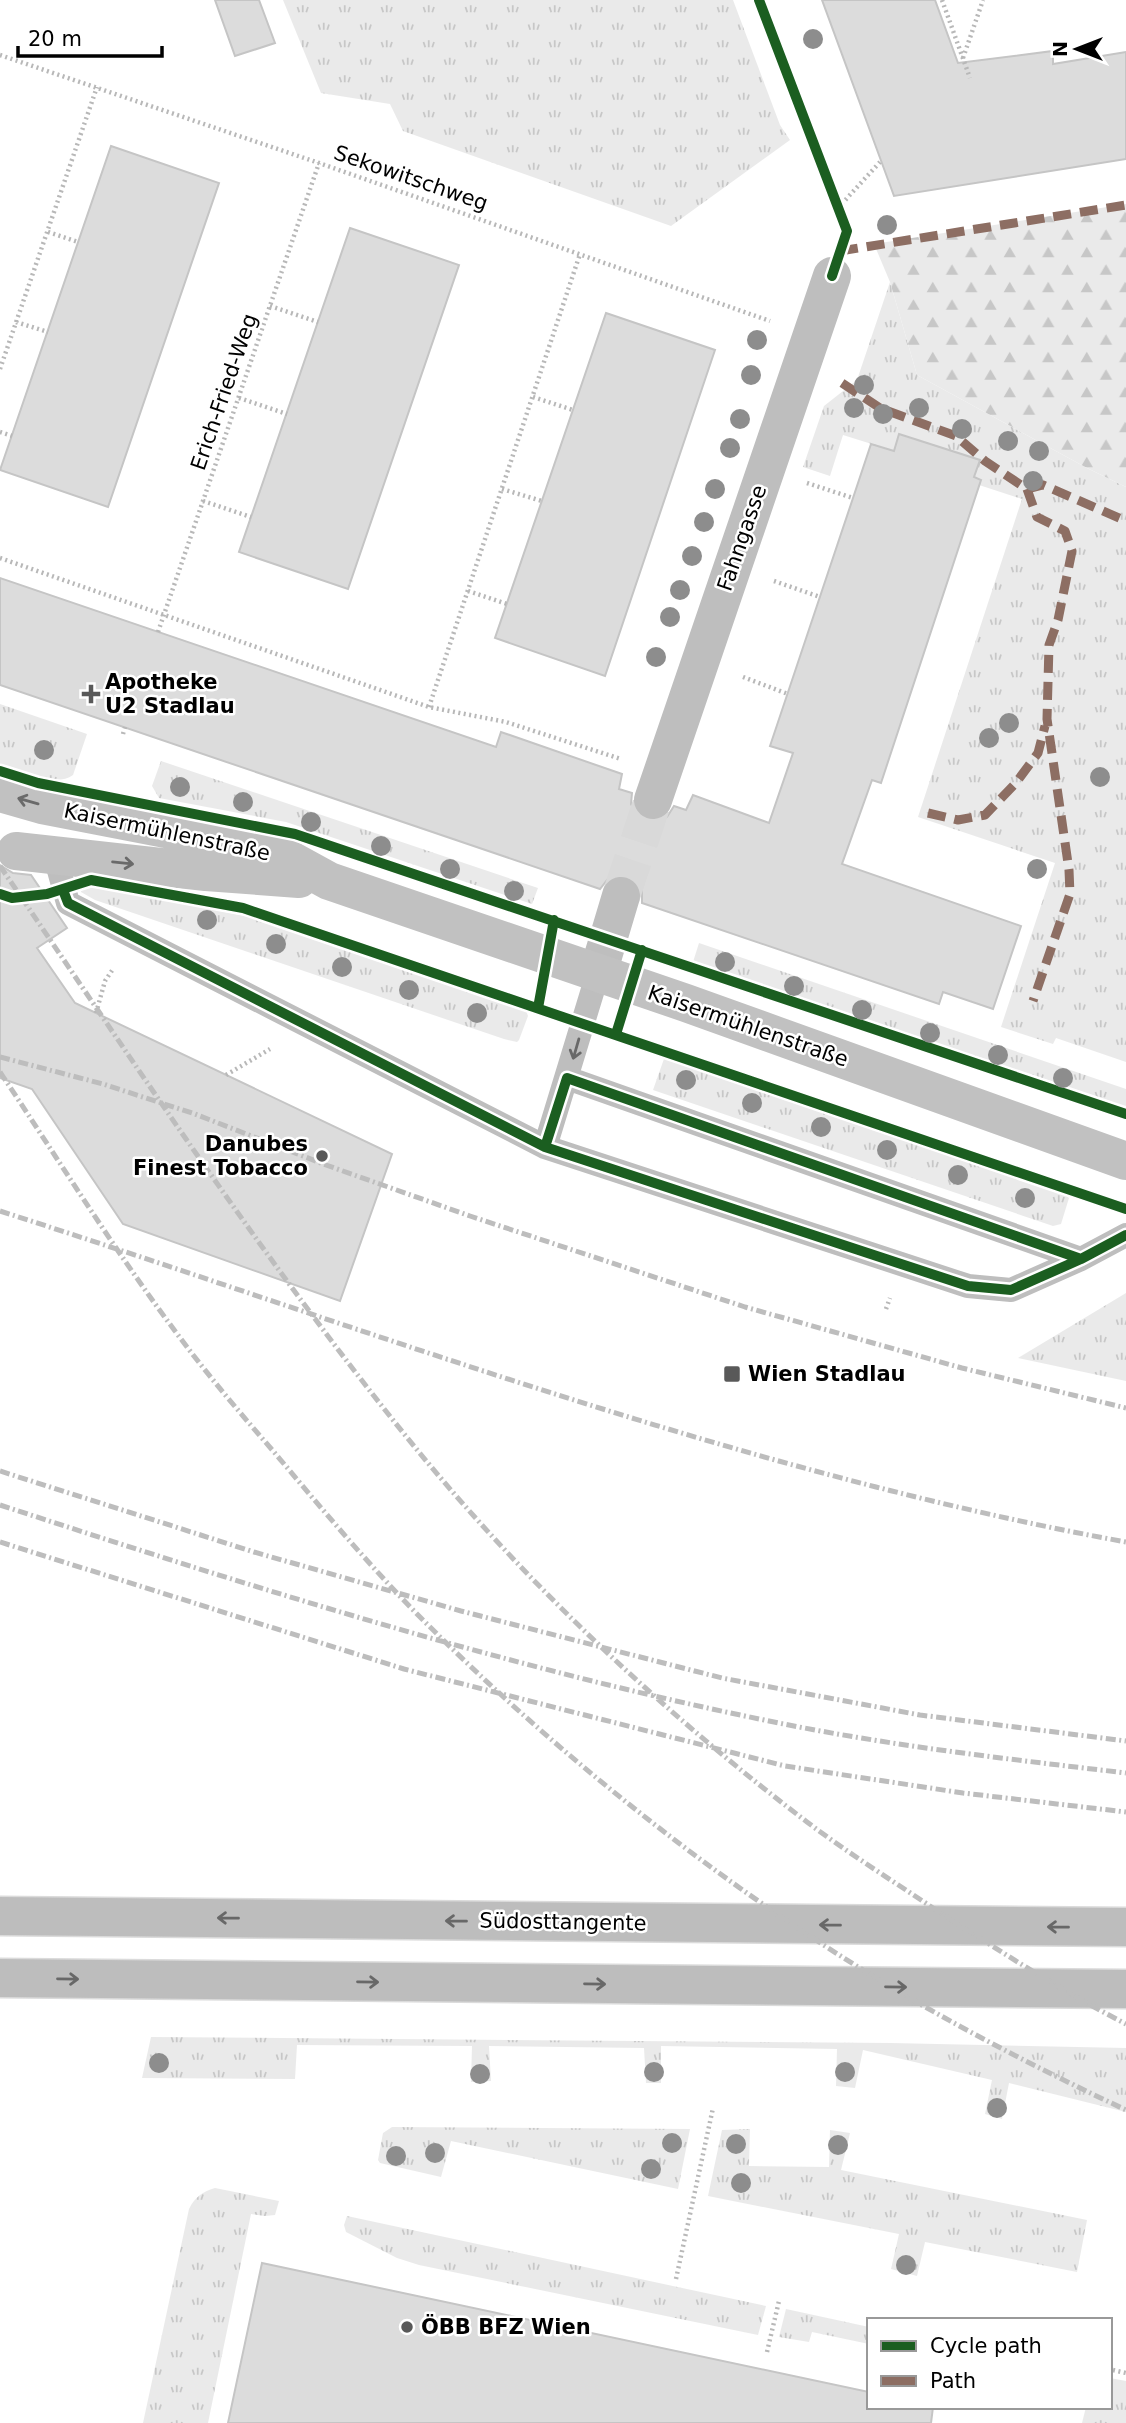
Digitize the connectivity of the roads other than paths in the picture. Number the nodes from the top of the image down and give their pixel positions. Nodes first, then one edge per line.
1 (832, 276) dead end
2 (0, 793) edge
3 (653, 800) tunnel mouth
4 (16, 852) dead end
5 (55, 856) junction
6 (329, 881) junction
7 (621, 896) tunnel mouth
8 (598, 973) junction
9 (567, 1078) junction
10 (545, 1147) junction
11 (1126, 1161) edge
12 (1126, 1235) edge
13 (1081, 1259) junction
14 (0, 1916) edge
15 (1126, 1927) edge
16 (0, 1978) edge
17 (1126, 1989) edge

1 - 3 street, Fahngasse
6 -> 2 street, Kaisermühlenstraße
4 - 5 street, Kaisermühlenstraße
5 -> 6 street, Kaisermühlenstraße
5 - 10 lane
6 - 8 street, Kaisermühlenstraße
7 - 8 street
8 -> 9 lane
8 - 11 street, Kaisermühlenstraße
9 - 10 lane
9 - 13 lane
10 - 13 lane
12 - 13 lane
15 -> 14 highway, Südosttangente
16 -> 17 highway

